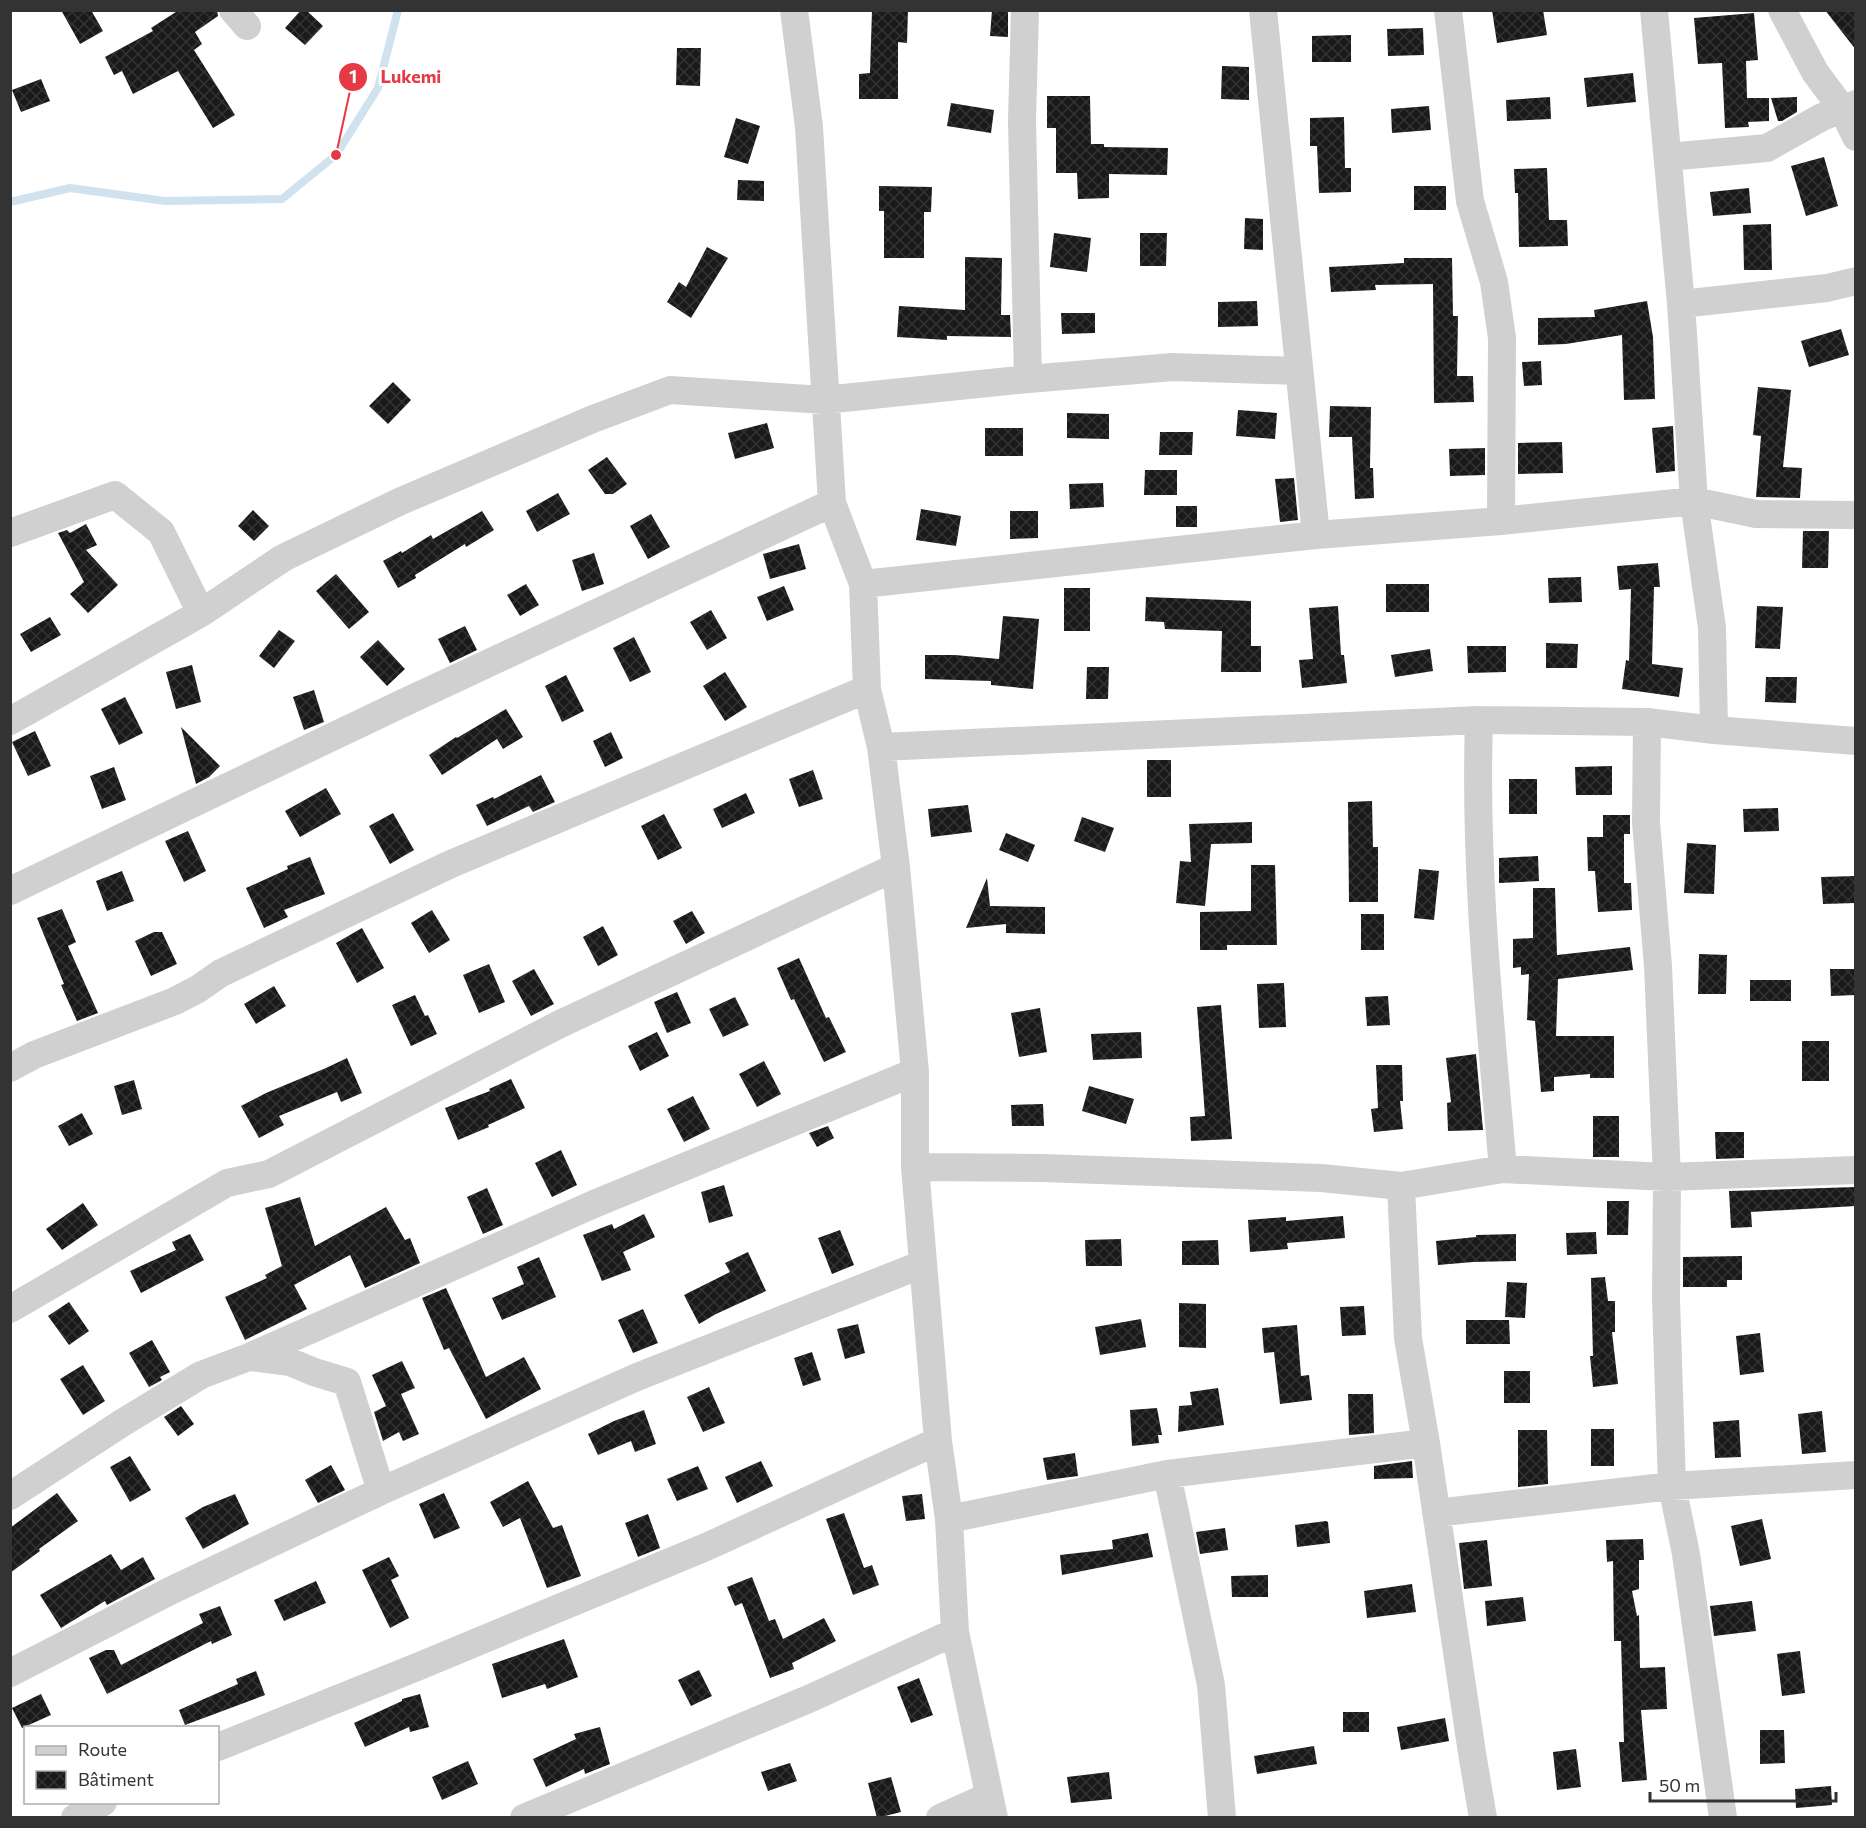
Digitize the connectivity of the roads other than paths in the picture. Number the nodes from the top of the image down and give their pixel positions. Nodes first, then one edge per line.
1 (794, 10) edge
2 (1025, 10) edge
3 (1263, 10) edge
4 (1448, 10) edge
5 (1654, 10) edge
6 (1782, 10) edge
7 (1849, 107) edge
8 (1856, 137) edge
9 (1668, 157) junction
10 (1856, 281) edge
11 (1681, 304) junction
12 (1299, 371) junction
13 (1028, 379) junction
14 (824, 400) junction
15 (1694, 501) junction
16 (832, 503) junction
17 (1856, 515) edge
18 (1501, 521) junction
19 (10, 533) edge
20 (1317, 535) junction
21 (863, 584) junction
22 (201, 614) junction
23 (867, 689) junction
24 (1479, 720) junction
25 (10, 721) edge
26 (1647, 722) junction
27 (1714, 730) junction
28 (1856, 741) edge
29 (881, 747) junction
30 (896, 867) junction
31 (10, 891) edge
32 (10, 1068) edge
33 (915, 1072) junction
34 (915, 1167) junction
35 (1503, 1169) junction
36 (1856, 1170) edge
37 (1667, 1177) junction
38 (1401, 1186) junction
39 (923, 1264) junction
40 (10, 1309) edge
41 (249, 1357) junction
42 (938, 1441) junction
43 (1426, 1443) junction
44 (1167, 1474) junction
45 (1856, 1474) edge
46 (1672, 1486) junction
47 (381, 1491) junction
48 (10, 1496) edge
49 (1436, 1513) junction
50 (949, 1519) junction
51 (955, 1632) junction
52 (10, 1673) edge
53 (219, 1747) edge
54 (101, 1804) edge
55 (992, 1807) edge
56 (75, 1818) edge
57 (524, 1818) edge
58 (940, 1818) edge
59 (1222, 1818) edge
60 (1483, 1818) edge
61 (1723, 1818) edge

1 - 14 street
2 - 13 street
3 - 12 street
4 - 18 street
5 - 9 street
6 - 7 street
7 - 8 street
7 - 9 street
9 - 11 street
10 - 11 street
11 - 15 street
12 - 13 street
12 - 20 street
13 - 14 street
14 - 16 street
14 - 22 street
15 - 17 street
15 - 18 street
15 - 27 street
16 - 21 street
16 - 31 street
18 - 20 street
19 - 22 street
20 - 21 street
21 - 23 street
22 - 25 street
23 - 29 street
23 - 32 street
24 - 26 street
24 - 29 street
24 - 35 street
26 - 27 street
26 - 37 street
27 - 28 street
29 - 30 street
30 - 33 street
30 - 40 street
33 - 34 street
33 - 41 street
34 - 38 street
34 - 39 street
35 - 37 street
35 - 38 street
36 - 37 street
37 - 46 street
38 - 43 street
39 - 42 street
39 - 47 street
41 - 47 street
41 - 48 street
42 - 50 street
42 - 53 street
43 - 44 street
43 - 49 street
44 - 50 street
44 - 59 street
45 - 46 street
46 - 49 street
46 - 61 street
47 - 52 street
49 - 60 street
50 - 51 street
51 - 55 street
51 - 57 street
54 - 56 street
55 - 58 street

